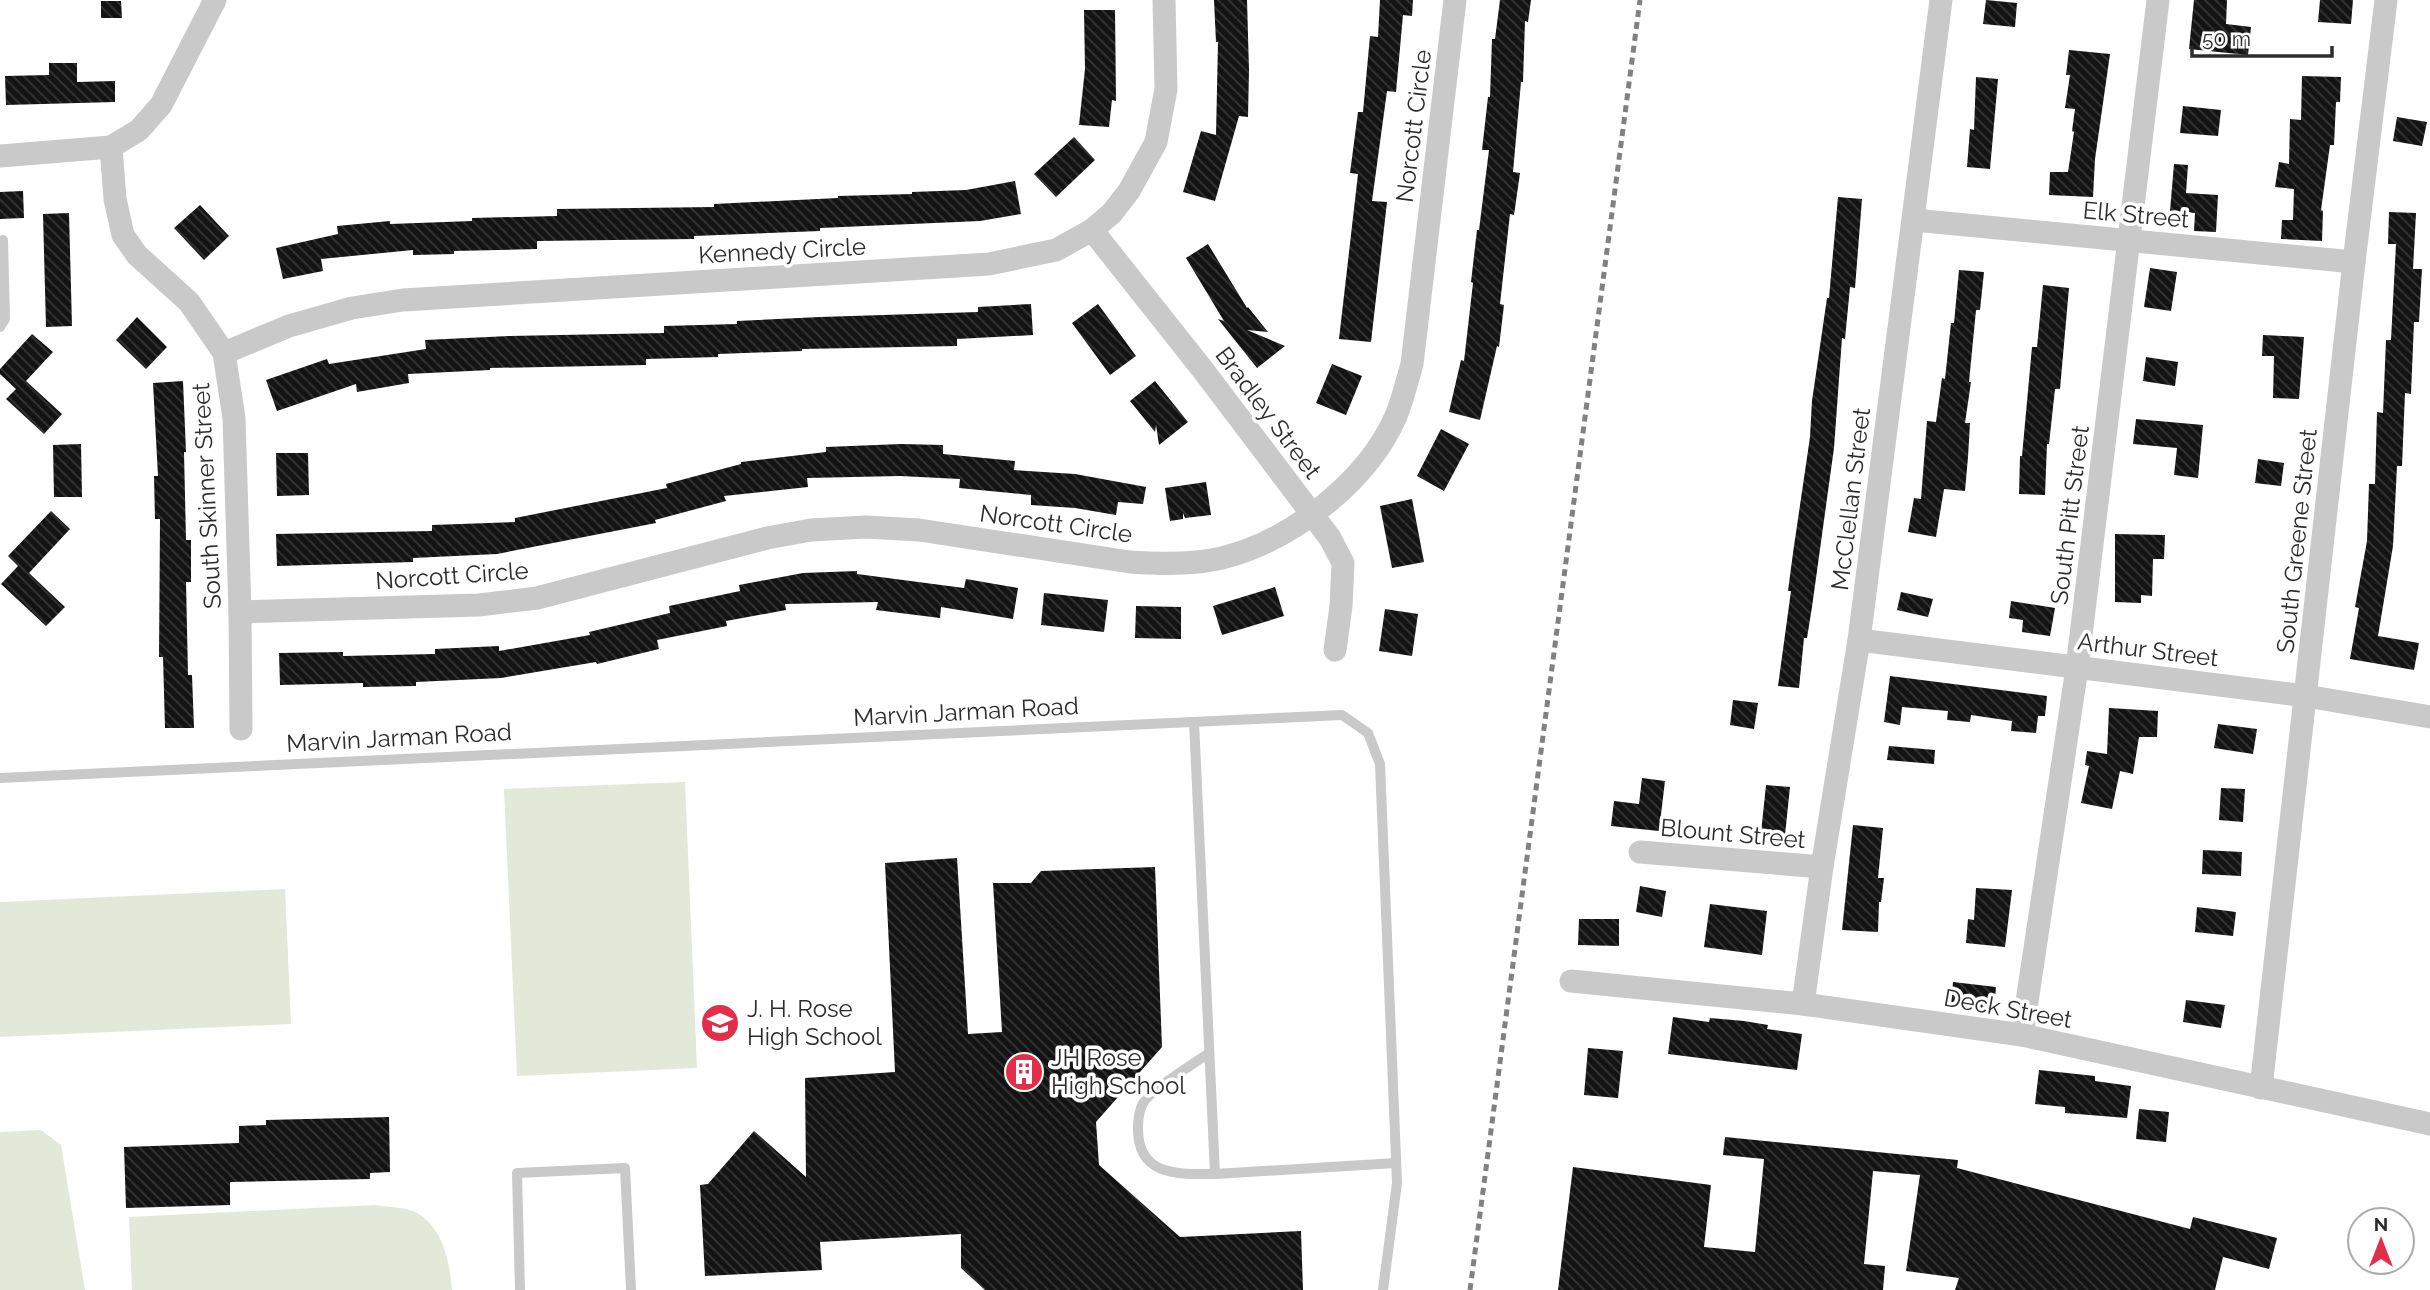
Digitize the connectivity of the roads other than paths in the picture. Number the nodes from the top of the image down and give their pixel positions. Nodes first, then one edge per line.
1 (215, 0) edge
2 (1164, 0) edge
3 (1455, 0) edge
4 (1941, 0) edge
5 (2158, 0) edge
6 (2386, 0) edge
7 (111, 147) junction
8 (0, 156) edge
9 (1914, 220) junction
10 (1092, 230) junction
11 (3, 240) dead end
12 (2130, 240) junction
13 (2354, 262) junction
14 (0, 327) edge
15 (224, 353) junction
16 (1312, 513) junction
17 (240, 612) junction
18 (1859, 640) junction
19 (1335, 650) dead end
20 (2077, 667) junction
21 (2306, 696) junction
22 (2430, 717) edge
23 (1194, 722) junction
24 (242, 729) dead end
25 (0, 778) edge
26 (1640, 852) dead end
27 (1822, 867) junction
28 (1571, 981) dead end
29 (1803, 1004) junction
30 (2022, 1035) junction
31 (1209, 1053) junction
32 (2261, 1088) junction
33 (2430, 1124) edge
34 (1396, 1163) junction
35 (1215, 1174) junction
36 (520, 1290) edge
37 (631, 1290) edge
38 (1383, 1290) edge

1 - 7 street
2 - 10 street, Kennedy Circle
3 - 16 street, Norcott Circle
4 - 9 street, McClellan Street
5 - 12 street, South Pitt Street
6 - 13 street, South Greene Street
7 - 8 street
7 - 15 street, South Skinner Street
9 - 12 street, Elk Street
9 - 18 street, McClellan Street
10 - 15 street, Kennedy Circle
10 - 16 street, Bradley Street
11 - 14 lane
12 - 13 street, Elk Street
12 - 20 street, South Pitt Street
13 - 21 street, South Greene Street
15 - 17 street, South Skinner Street
16 - 17 street, Norcott Circle
16 - 19 street, Bradley Street
17 - 24 street, South Skinner Street
18 - 20 street, Arthur Street
18 - 27 street, McClellan Street
20 - 21 street, Arthur Street
20 - 30 street, South Pitt Street
21 - 22 street, Arthur Street
21 - 32 street, South Greene Street
23 - 25 lane, Marvin Jarman Road
23 - 31 lane
23 - 34 lane, Marvin Jarman Road
26 - 27 street, Blount Street
27 - 29 street, McClellan Street
28 - 29 street, Deck Street
29 - 30 street, Deck Street
30 - 32 street, Deck Street
31 - 35 lane
31 - 35 lane
32 - 33 street, Deck Street
34 - 35 lane
34 - 38 lane, Marvin Jarman Road
36 - 37 lane

